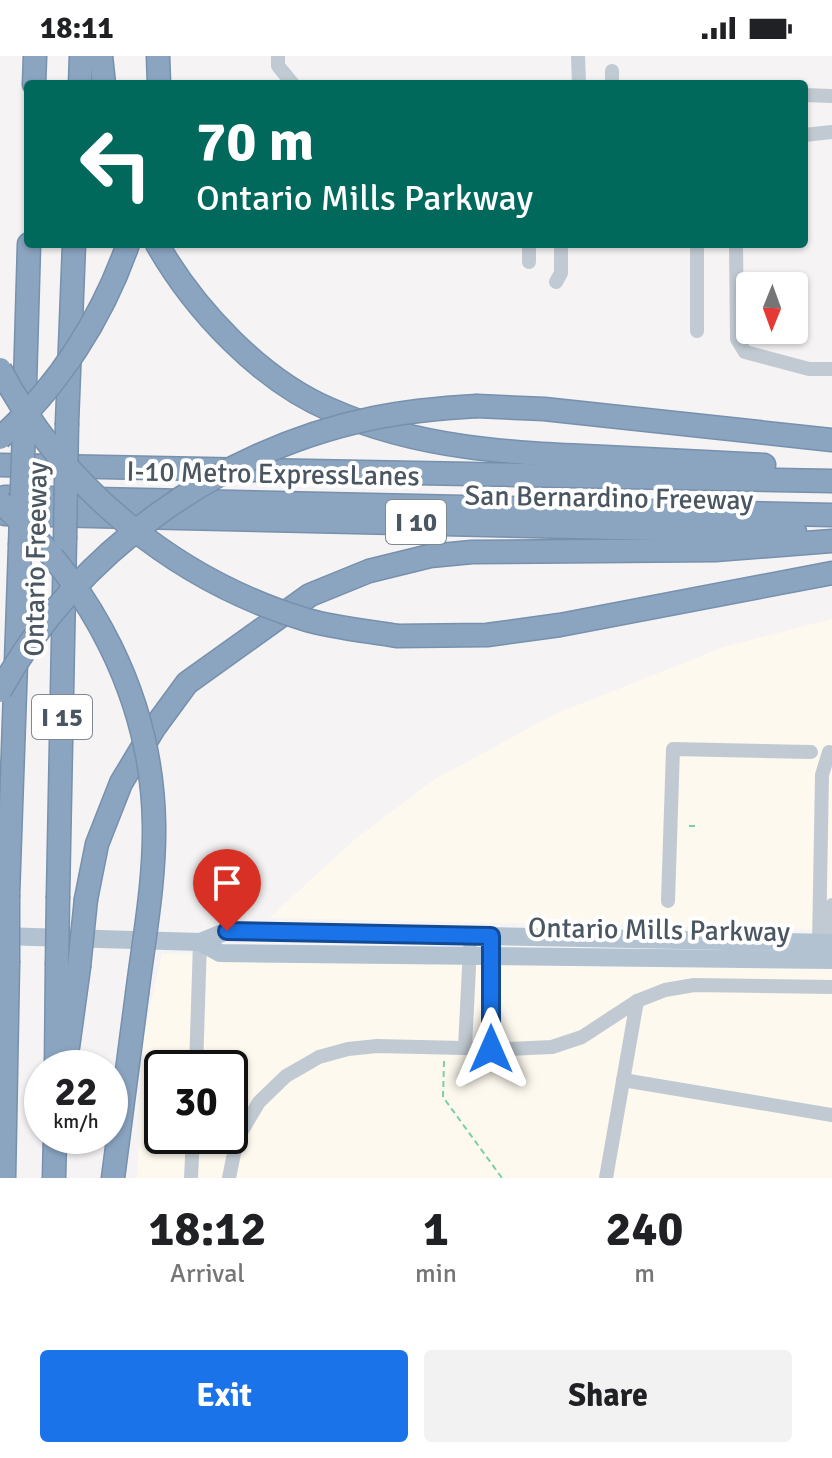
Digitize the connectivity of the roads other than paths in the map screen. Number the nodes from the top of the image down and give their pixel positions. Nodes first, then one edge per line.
1 (35, 56) edge
2 (81, 56) edge
3 (101, 56) edge
4 (158, 56) edge
5 (278, 56) edge
6 (578, 56) edge
7 (34, 80) edge
8 (80, 80) edge
9 (104, 80) edge
10 (159, 80) edge
11 (290, 80) edge
12 (579, 80) edge
13 (808, 95) edge
14 (832, 96) edge
15 (832, 132) edge
16 (808, 135) edge
17 (29, 248) edge
18 (74, 248) edge
19 (126, 248) edge
20 (160, 248) edge
21 (529, 248) edge
22 (561, 248) edge
23 (697, 248) edge
24 (736, 248) edge
25 (529, 262) dead end
26 (556, 282) dead end
27 (697, 331) dead end
28 (0, 369) edge
29 (832, 369) edge
30 (0, 438) edge
31 (832, 440) edge
32 (0, 465) edge
33 (832, 473) edge
34 (832, 481) edge
35 (0, 500) edge
36 (0, 514) edge
37 (832, 515) edge
38 (832, 533) edge
39 (832, 541) edge
40 (832, 573) edge
41 (0, 691) edge
42 (811, 752) dead end
43 (831, 757) edge
44 (668, 901) dead end
45 (832, 905) edge
46 (470, 935) junction
47 (0, 936) edge
48 (491, 936) junction
49 (200, 942) junction
50 (827, 943) edge
51 (469, 955) junction
52 (491, 955) junction
53 (832, 960) edge
54 (68, 966) junction
55 (832, 987) edge
56 (637, 1001) junction
57 (0, 1016) edge
58 (465, 1047) junction
59 (491, 1049) junction
60 (58, 1050) edge
61 (66, 1050) edge
62 (197, 1050) edge
63 (7, 1064) junction
64 (623, 1080) junction
65 (832, 1115) edge
66 (55, 1154) edge
67 (192, 1154) edge
68 (4, 1178) edge
69 (54, 1178) edge
70 (113, 1178) edge
71 (191, 1178) edge
72 (229, 1178) edge
73 (606, 1178) edge

1 - 7 highway
2 - 8 highway
3 - 9 highway
4 - 10 highway
5 - 11 street
6 - 12 street
13 - 14 street
15 - 16 street
17 - 63 highway, Ontario Freeway / I 15, bridge
18 - 54 highway, Ontario Freeway / I 15, bridge
19 - 30 highway, bridge
20 - 33 highway
21 - 25 street
22 - 26 street
23 - 27 street
24 - 29 street
28 - 40 highway, bridge
31 - 41 highway, bridge
32 - 34 highway, San Bernardino Freeway / I 10
35 - 37 highway, I-10 Metro ExpressLanes
35 - 70 highway, bridge
36 - 38 highway, San Bernardino Freeway / I 10
39 - 54 highway, bridge
42 - 44 street
43 - 50 street
45 - 50 street
46 - 48 main road, Ontario Mills Parkway
46 - 49 main road, Ontario Mills Parkway
46 - 51 street
47 - 49 main road, Ontario Mills Parkway
48 - 50 main road, Ontario Mills Parkway
48 - 52 street
49 - 51 main road, Ontario Mills Parkway
49 - 62 street
51 - 52 main road, Ontario Mills Parkway
51 - 58 street
52 - 53 main road, Ontario Mills Parkway
52 - 59 street
54 - 60 highway, Ontario Freeway / I 15
54 - 61 highway
55 - 56 street
56 - 59 street
56 - 64 street
57 - 63 highway
58 - 59 street
58 - 72 street
63 - 68 highway, Ontario Freeway / I 15
64 - 65 street
64 - 73 street
66 - 69 highway
67 - 71 street

